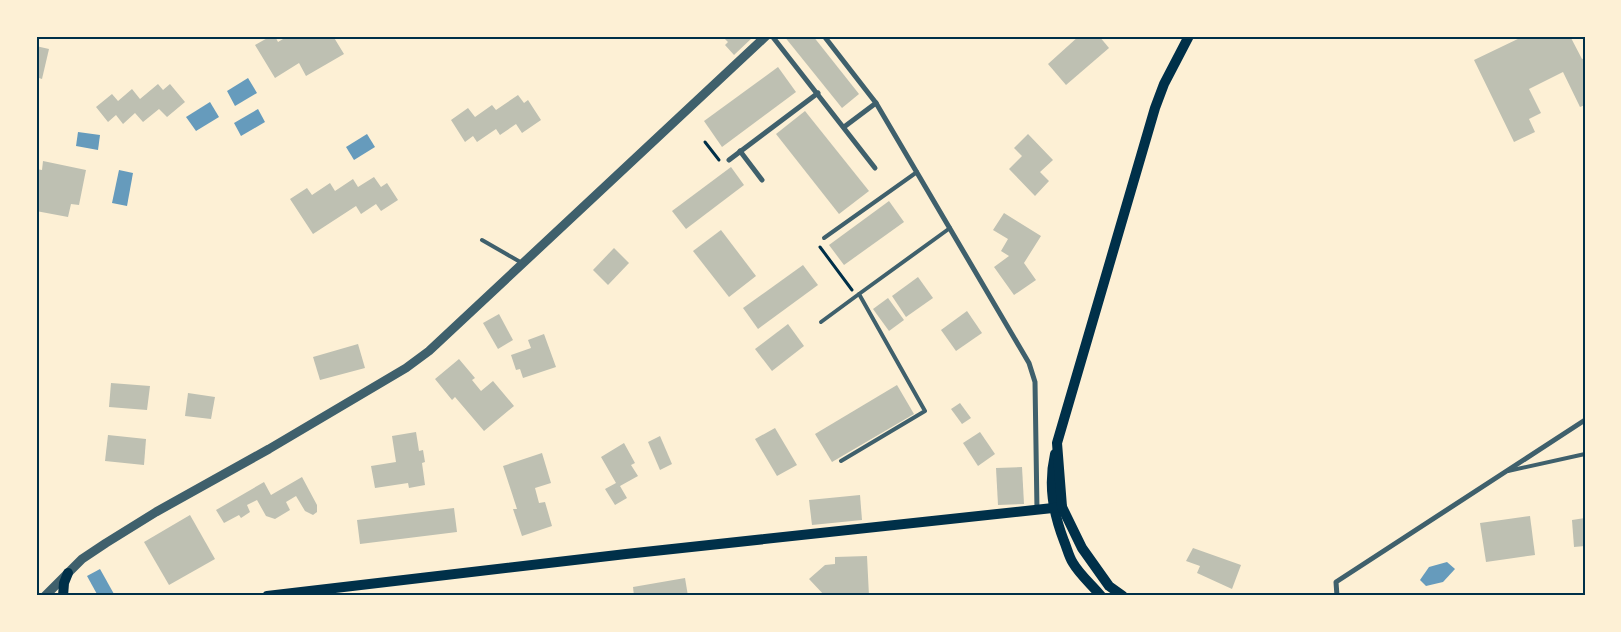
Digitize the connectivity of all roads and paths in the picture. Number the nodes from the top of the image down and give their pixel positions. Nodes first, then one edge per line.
1 (766, 36) edge
2 (772, 36) edge
3 (824, 36) edge
4 (1189, 36) edge
5 (818, 93) junction
6 (876, 103) junction
7 (844, 127) junction
8 (705, 142) dead end
9 (740, 151) junction
10 (729, 160) dead end
11 (723, 165) dead end
12 (875, 168) dead end
13 (917, 172) junction
14 (762, 180) dead end
15 (950, 228) junction
16 (824, 238) dead end
17 (482, 240) dead end
18 (816, 242) dead end
19 (522, 263) junction
20 (846, 282) dead end
21 (859, 294) junction
22 (821, 322) dead end
23 (1585, 420) edge
24 (1585, 454) edge
25 (841, 461) dead end
26 (1501, 473) junction
27 (1058, 508) junction
28 (1037, 510) junction
29 (68, 573) junction
30 (309, 593) edge
31 (45, 596) edge
32 (63, 596) edge
33 (267, 596) edge
34 (1101, 596) edge
35 (1123, 596) edge
36 (1337, 596) edge

1 - 19 street
2 - 5 street
3 - 6 street
4 - 27 main road
5 - 7 street
5 - 9 street
6 - 7 street
6 - 13 street
7 - 12 street
8 - 11 path
9 - 10 street
9 - 14 street
13 - 15 street
13 - 16 lane
15 - 21 lane
15 - 28 street
17 - 19 lane
18 - 20 path
19 - 29 street
21 - 22 lane
21 - 25 lane
23 - 26 street
24 - 26 lane
26 - 36 street
27 - 28 main road
27 - 34 main road
27 - 35 main road
28 - 30 main road
29 - 31 street
29 - 32 main road
30 - 33 main road

